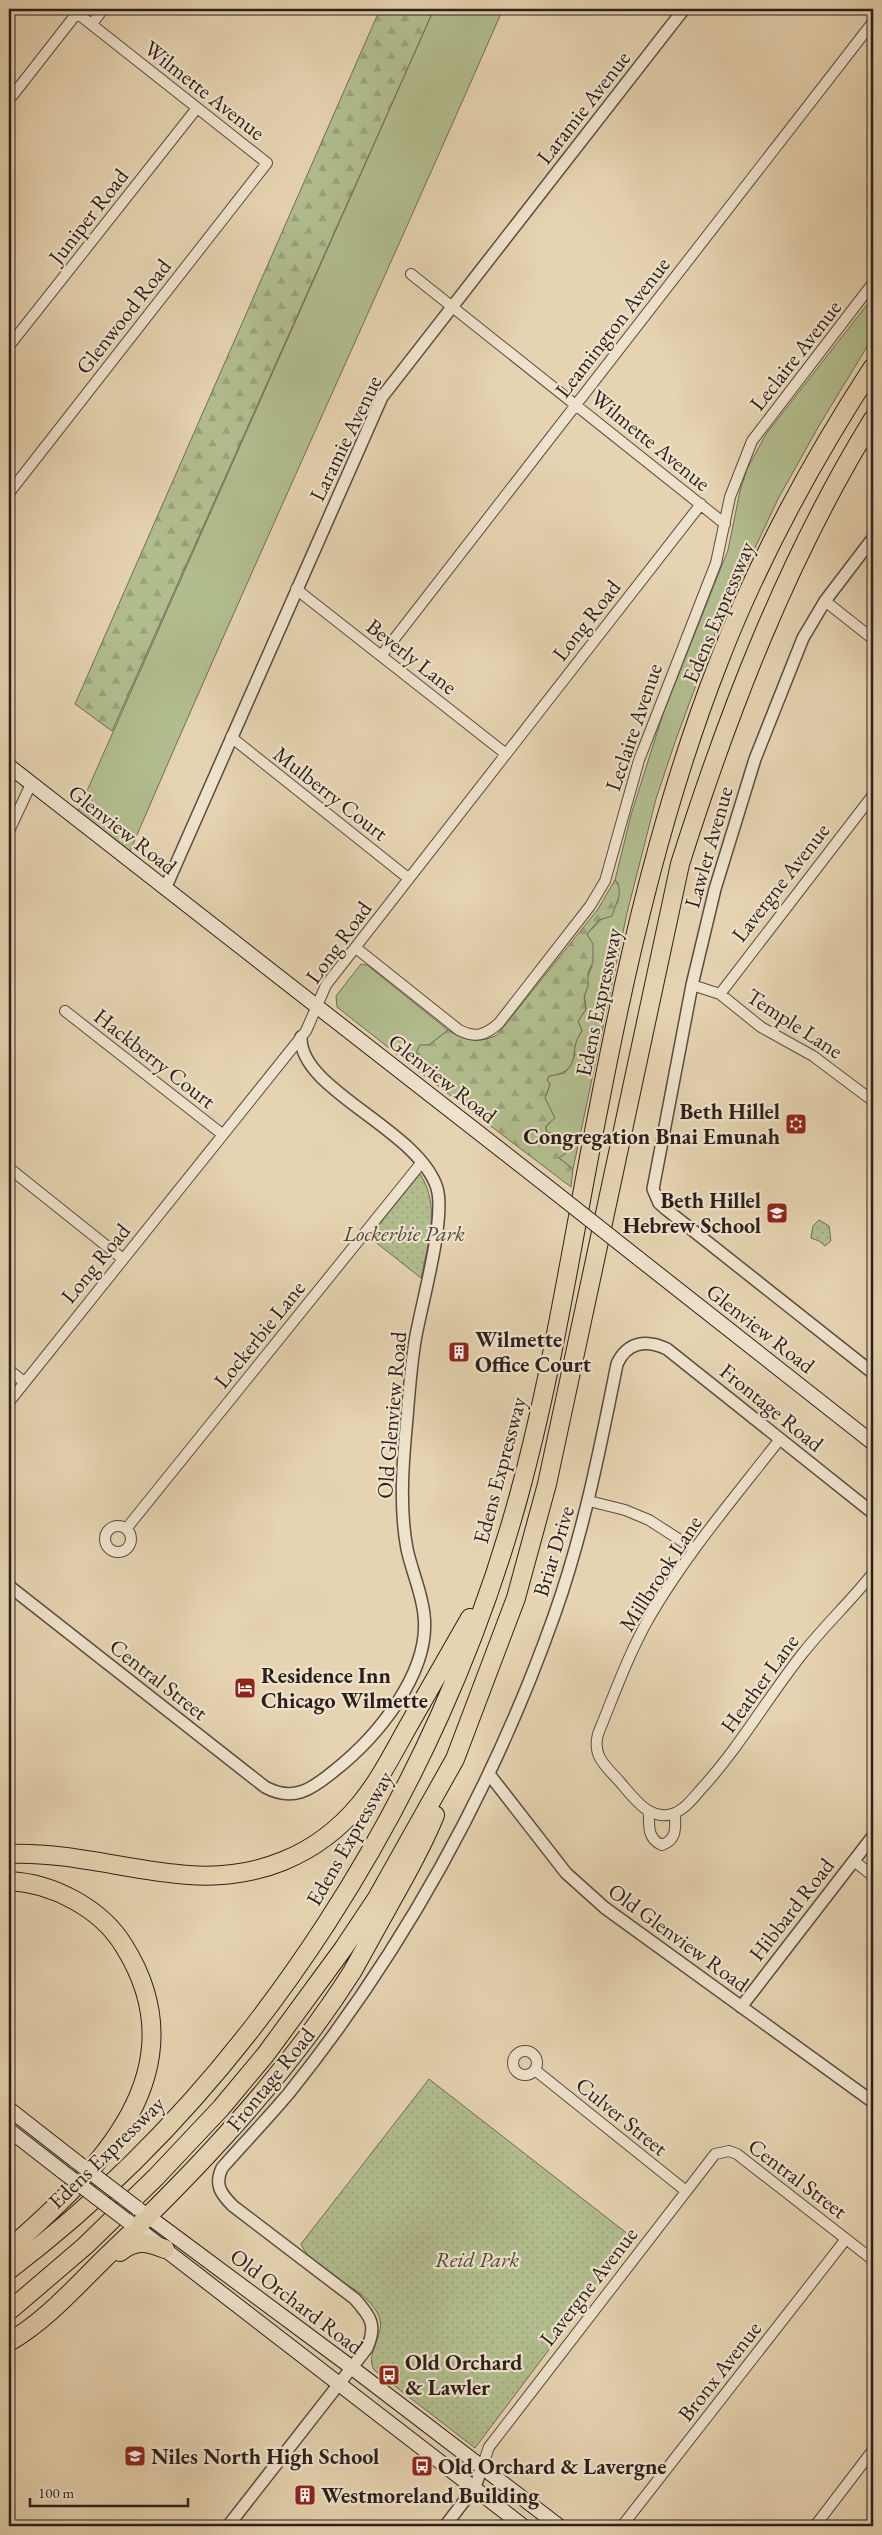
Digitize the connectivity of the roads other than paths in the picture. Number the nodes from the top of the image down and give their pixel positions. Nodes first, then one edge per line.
1 (104, 9) edge
2 (684, 9) edge
3 (75, 11) edge
4 (873, 22) edge
5 (92, 24) junction
6 (9, 100) edge
7 (197, 108) junction
8 (267, 163) joint
9 (411, 274) dead end
10 (873, 283) edge
11 (453, 306) junction
12 (9, 346) edge
13 (873, 367) edge
14 (576, 404) junction
15 (873, 419) edge
16 (9, 493) edge
17 (701, 504) junction
18 (725, 524) junction
19 (873, 538) edge
20 (296, 589) junction
21 (825, 601) junction
22 (873, 639) edge
23 (381, 656) junction
24 (231, 737) junction
25 (506, 754) junction
26 (9, 766) edge
27 (31, 784) junction
28 (873, 795) edge
29 (9, 832) edge
30 (408, 878) junction
31 (164, 889) junction
32 (356, 948) junction
33 (692, 985) junction
34 (720, 994) junction
35 (316, 1007) junction
36 (64, 1011) dead end
37 (301, 1037) junction
38 (873, 1101) edge
39 (222, 1134) junction
40 (422, 1162) junction
41 (9, 1168) edge
42 (123, 1259) junction
43 (642, 1343) joint
44 (9, 1370) edge
45 (873, 1373) edge
46 (24, 1382) junction
47 (9, 1402) edge
48 (780, 1439) junction
49 (873, 1444) edge
50 (589, 1501) junction
51 (873, 1514) edge
52 (126, 1530) dead end
53 (694, 1550) junction
54 (873, 1573) edge
55 (492, 1579) junction
56 (9, 1586) edge
57 (455, 1759) junction
58 (490, 1774) junction
59 (289, 1795) joint
60 (649, 1811) junction
61 (674, 1813) junction
62 (873, 1836) edge
63 (9, 1854) edge
64 (854, 1861) junction
65 (873, 1876) edge
66 (9, 1881) edge
67 (741, 2007) junction
68 (535, 2070) dead end
69 (873, 2102) edge
70 (9, 2109) edge
71 (9, 2130) edge
72 (721, 2151) joint
73 (686, 2191) junction
74 (137, 2218) junction
75 (846, 2239) junction
76 (9, 2249) edge
77 (165, 2249) junction
78 (873, 2260) edge
79 (9, 2270) edge
80 (54, 2309) junction
81 (9, 2312) edge
82 (9, 2342) edge
83 (351, 2367) junction
84 (338, 2384) junction
85 (873, 2450) edge
86 (482, 2466) junction
87 (475, 2488) junction
88 (228, 2526) edge
89 (445, 2526) edge
90 (524, 2526) edge
91 (559, 2526) edge
92 (622, 2526) edge
93 (815, 2526) edge

1 - 5 street
2 - 11 street, Laramie Avenue
3 - 5 street, Wilmette Avenue
3 - 6 street
4 - 14 street, Leamington Avenue
5 - 7 street, Wilmette Avenue
7 - 8 street, Wilmette Avenue
7 - 12 street, Juniper Road
8 - 16 street, Glenwood Road
9 - 11 street, Wilmette Avenue
10 - 18 street, Leclaire Avenue
11 - 14 street, Wilmette Avenue
11 - 20 street, Laramie Avenue
13 - 55 highway, Edens Expressway
14 - 17 street, Wilmette Avenue
14 - 23 street, Leamington Avenue
15 - 57 highway
17 - 18 street, Wilmette Avenue
17 - 25 street, Long Road
18 - 32 street, Leclaire Avenue
19 - 21 street, Lawler Avenue
20 - 23 street, Beverly Lane
20 - 24 street, Laramie Avenue
21 - 22 street
21 - 33 street, Lawler Avenue
23 - 25 street, Beverly Lane
24 - 30 street, Mulberry Court
24 - 31 street, Laramie Avenue
25 - 30 street, Long Road
26 - 27 main road, Glenview Road
27 - 29 street
27 - 31 main road, Glenview Road
28 - 34 street, Lavergne Avenue
30 - 32 street, Long Road
31 - 35 main road, Glenview Road
32 - 35 street, Long Road
33 - 34 street, Temple Lane
33 - 45 street, Lawler Avenue
34 - 38 street, Temple Lane
35 - 37 street, Long Road
35 - 49 main road, Glenview Road, bridge
36 - 39 street, Hackberry Court
37 - 39 street, Long Road
37 - 40 street, Old Glenview Road
39 - 42 street, Long Road
40 - 52 street, Lockerbie Lane
40 - 59 street, Old Glenview Road
41 - 42 street
42 - 46 street, Long Road
43 - 48 street, Frontage Road
43 - 50 street, Briar Drive
44 - 46 street
46 - 47 street, Long Road
48 - 51 street, Frontage Road
48 - 53 street, Millbrook Lane
50 - 53 street
50 - 58 street, Briar Drive
53 - 60 street, Millbrook Lane
54 - 61 street, Heather Lane
55 - 63 highway
55 - 79 highway, Edens Expressway
56 - 59 street, Central Street
57 - 74 highway
57 - 81 highway
58 - 67 street, Old Glenview Road
58 - 83 street, Frontage Road
60 - 61 street, Heather Lane
60 - 61 street
62 - 64 street, Hibbard Road
64 - 65 street
64 - 67 street, Hibbard Road
66 - 76 highway
67 - 69 street, Old Glenview Road
68 - 73 street, Culver Street
70 - 74 main road, Old Orchard Road, bridge
71 - 74 main road, Old Orchard Road, bridge
72 - 73 street, Lavergne Avenue
72 - 75 street, Central Street
73 - 86 street, Lavergne Avenue
74 - 77 main road, Old Orchard Road
74 - 80 highway
74 - 83 main road, Old Orchard Road
75 - 78 street, Central Street
75 - 92 street, Bronx Avenue
77 - 80 highway
77 - 84 main road, Old Orchard Road
80 - 82 highway
83 - 84 street
83 - 86 main road, Old Orchard Road
84 - 87 main road, Old Orchard Road
84 - 88 street
85 - 93 street
86 - 87 street, Lavergne Avenue
86 - 91 main road, Old Orchard Road
87 - 89 street, Lavergne Avenue
87 - 90 main road, Old Orchard Road

